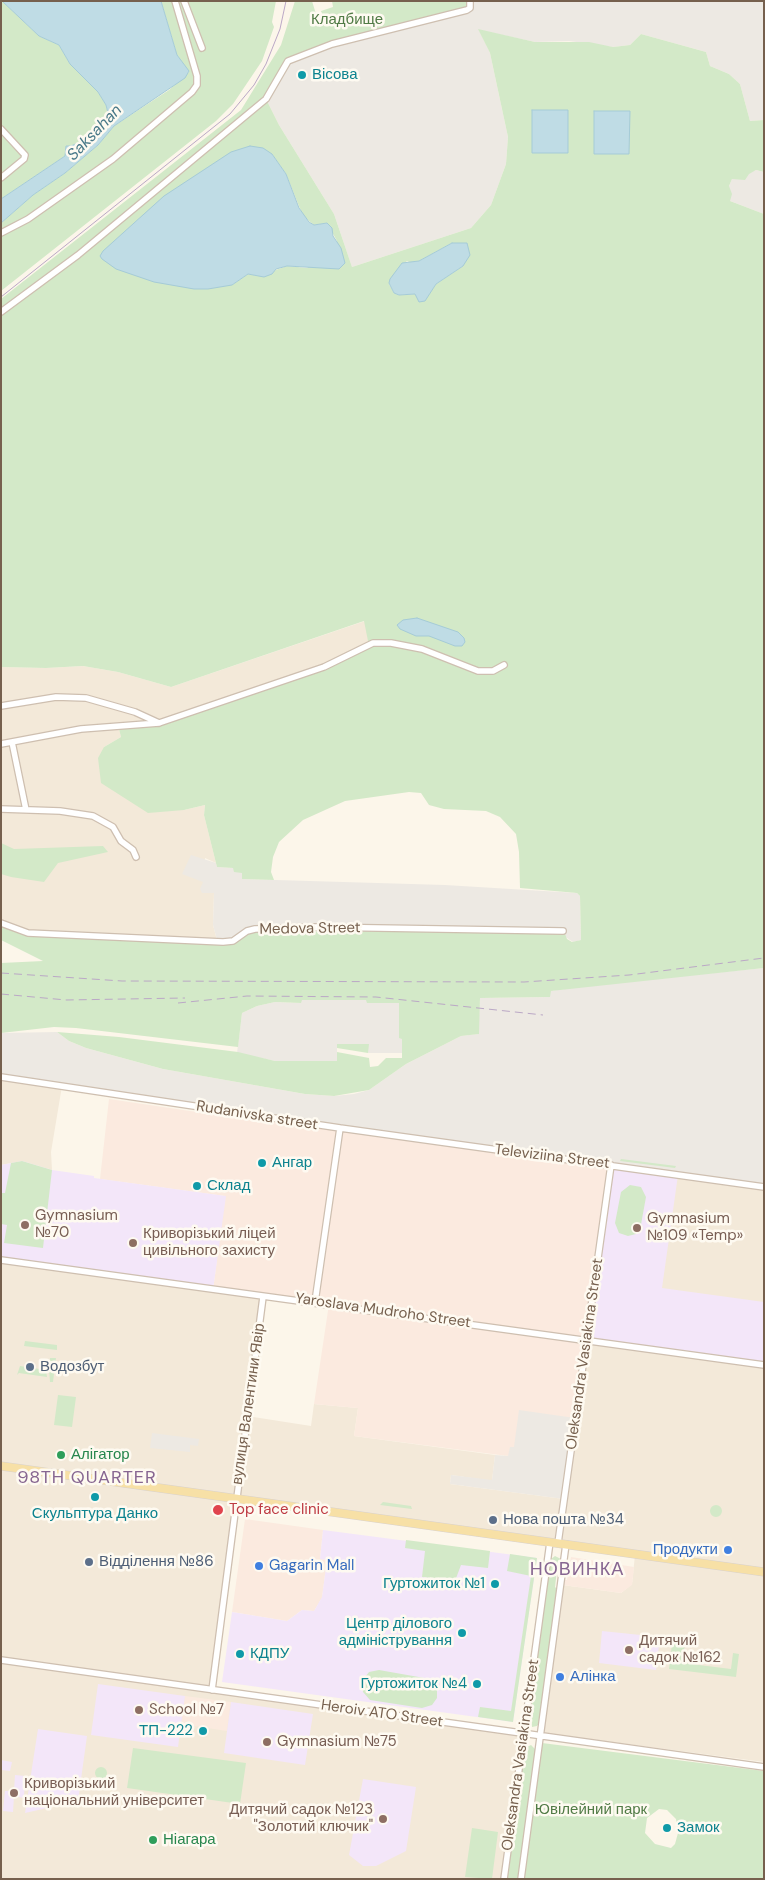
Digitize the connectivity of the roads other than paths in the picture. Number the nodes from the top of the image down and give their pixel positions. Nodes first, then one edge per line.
1 (175, 1) edge
2 (184, 1) edge
3 (470, 1) edge
4 (202, 48) dead end
5 (1, 129) edge
6 (1, 178) edge
7 (1, 233) edge
8 (1, 312) edge
9 (504, 665) dead end
10 (1, 706) edge
11 (159, 723) junction
12 (12, 742) junction
13 (1, 744) edge
14 (1, 809) edge
15 (26, 810) junction
16 (136, 857) dead end
17 (1, 923) edge
18 (563, 931) dead end
19 (1, 1077) edge
20 (340, 1128) junction
21 (611, 1165) junction
22 (764, 1187) edge
23 (1, 1260) edge
24 (263, 1297) junction
25 (315, 1302) junction
26 (586, 1339) junction
27 (764, 1365) edge
28 (1, 1466) edge
29 (236, 1498) junction
30 (554, 1543) junction
31 (566, 1544) junction
32 (764, 1572) edge
33 (1, 1660) edge
34 (212, 1690) junction
35 (524, 1734) junction
36 (540, 1735) junction
37 (764, 1767) edge
38 (504, 1879) edge
39 (521, 1879) edge

1 - 7 street
2 - 4 street
3 - 8 street
5 - 6 street
9 - 11 street
10 - 11 street
11 - 12 street
12 - 13 street
12 - 15 street
14 - 15 street
15 - 16 street
17 - 18 street, Medova Street
19 - 20 street, Rudanivska street
20 - 21 street, Televiziina Street
20 - 25 street
21 - 22 street, Televiziina Street
21 - 26 street, Oleksandra Vasiakina Street
23 - 24 street, Yaroslava Mudroho Street
24 - 25 street, Yaroslava Mudroho Street
24 - 29 street, вулиця Валентини Явір
25 - 26 street, Yaroslava Mudroho Street
26 - 27 street, Yaroslava Mudroho Street
26 - 30 street, Oleksandra Vasiakina Street
28 - 29 main road
29 - 30 main road
29 - 34 street, вулиця Валентини Явір
30 - 31 main road
30 - 35 street, Oleksandra Vasiakina Street
31 - 32 main road
31 - 36 street, Oleksandra Vasiakina Street
33 - 34 street, Heroiv ATO Street
34 - 35 street, Heroiv ATO Street
35 - 36 street, Heroiv ATO Street
35 - 38 street, Oleksandra Vasiakina Street
36 - 37 street, Heroiv ATO Street
36 - 39 street, Oleksandra Vasiakina Street

